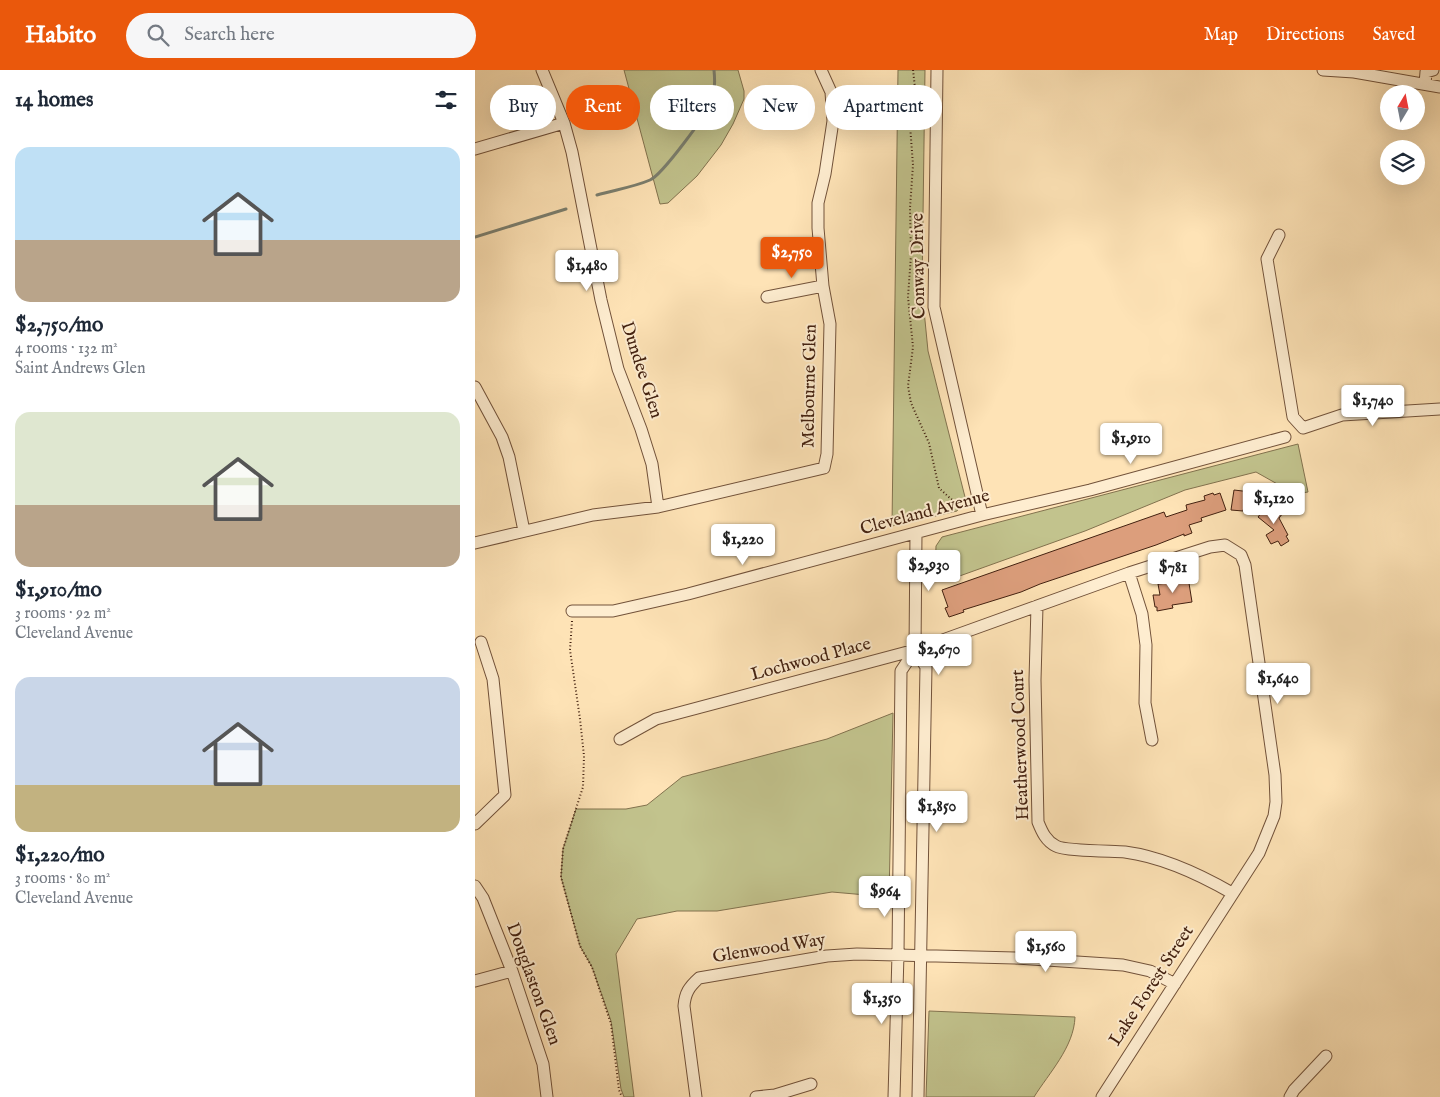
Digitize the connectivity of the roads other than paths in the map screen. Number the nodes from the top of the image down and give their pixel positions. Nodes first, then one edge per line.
1 (542, 70) edge
2 (821, 70) edge
3 (937, 70) edge
4 (1323, 70) edge
5 (1433, 70) edge
6 (1425, 84) junction
7 (1440, 87) edge
8 (564, 123) junction
9 (475, 149) edge
10 (1279, 235) dead end
11 (823, 286) junction
12 (767, 297) dead end
13 (475, 387) edge
14 (1440, 410) edge
15 (1285, 438) dead end
16 (658, 507) junction
17 (982, 515) junction
18 (524, 530) junction
19 (916, 533) junction
20 (475, 544) edge
21 (1129, 573) junction
22 (1037, 606) junction
23 (572, 611) road end
24 (481, 642) dead end
25 (915, 650) junction
26 (620, 739) dead end
27 (1152, 740) dead end
28 (475, 824) edge
29 (475, 886) edge
30 (1232, 893) junction
31 (898, 954) junction
32 (921, 954) junction
33 (512, 970) junction
34 (475, 981) edge
35 (1175, 984) junction
36 (1327, 1056) dead end
37 (811, 1084) dead end
38 (547, 1097) edge
39 (696, 1097) edge
40 (756, 1097) edge
41 (894, 1097) edge
42 (918, 1097) edge
43 (1102, 1097) edge
44 (1290, 1097) edge

1 - 8 street, Dundee Glen
2 - 11 street, Melbourne Glen
3 - 17 street, Conway Drive
4 - 6 street
5 - 6 street
6 - 7 street
8 - 9 street
8 - 16 street, Dundee Glen
10 - 14 street
11 - 12 street
11 - 16 street, Melbourne Glen
13 - 18 street
15 - 17 street, Cleveland Avenue
16 - 18 street, Melbourne Glen
17 - 19 street, Cleveland Avenue
18 - 20 street, Melbourne Glen
19 - 23 street, Cleveland Avenue
19 - 25 street
21 - 22 street, Lochwood Place
21 - 27 street
21 - 30 street, Lochwood Place
22 - 25 street, Lochwood Place
22 - 30 street, Heatherwood Court
24 - 28 street
25 - 26 street, Lochwood Place
25 - 31 street
25 - 32 street
29 - 33 street, Douglaston Glen
30 - 35 street, Lake Forest Street
31 - 32 street, Glenwood Way
31 - 39 street, Glenwood Way
31 - 41 street
32 - 35 street, Glenwood Way
32 - 42 street
33 - 34 street
33 - 38 street, Douglaston Glen
35 - 43 street, Lake Forest Street
36 - 44 street
37 - 40 street

